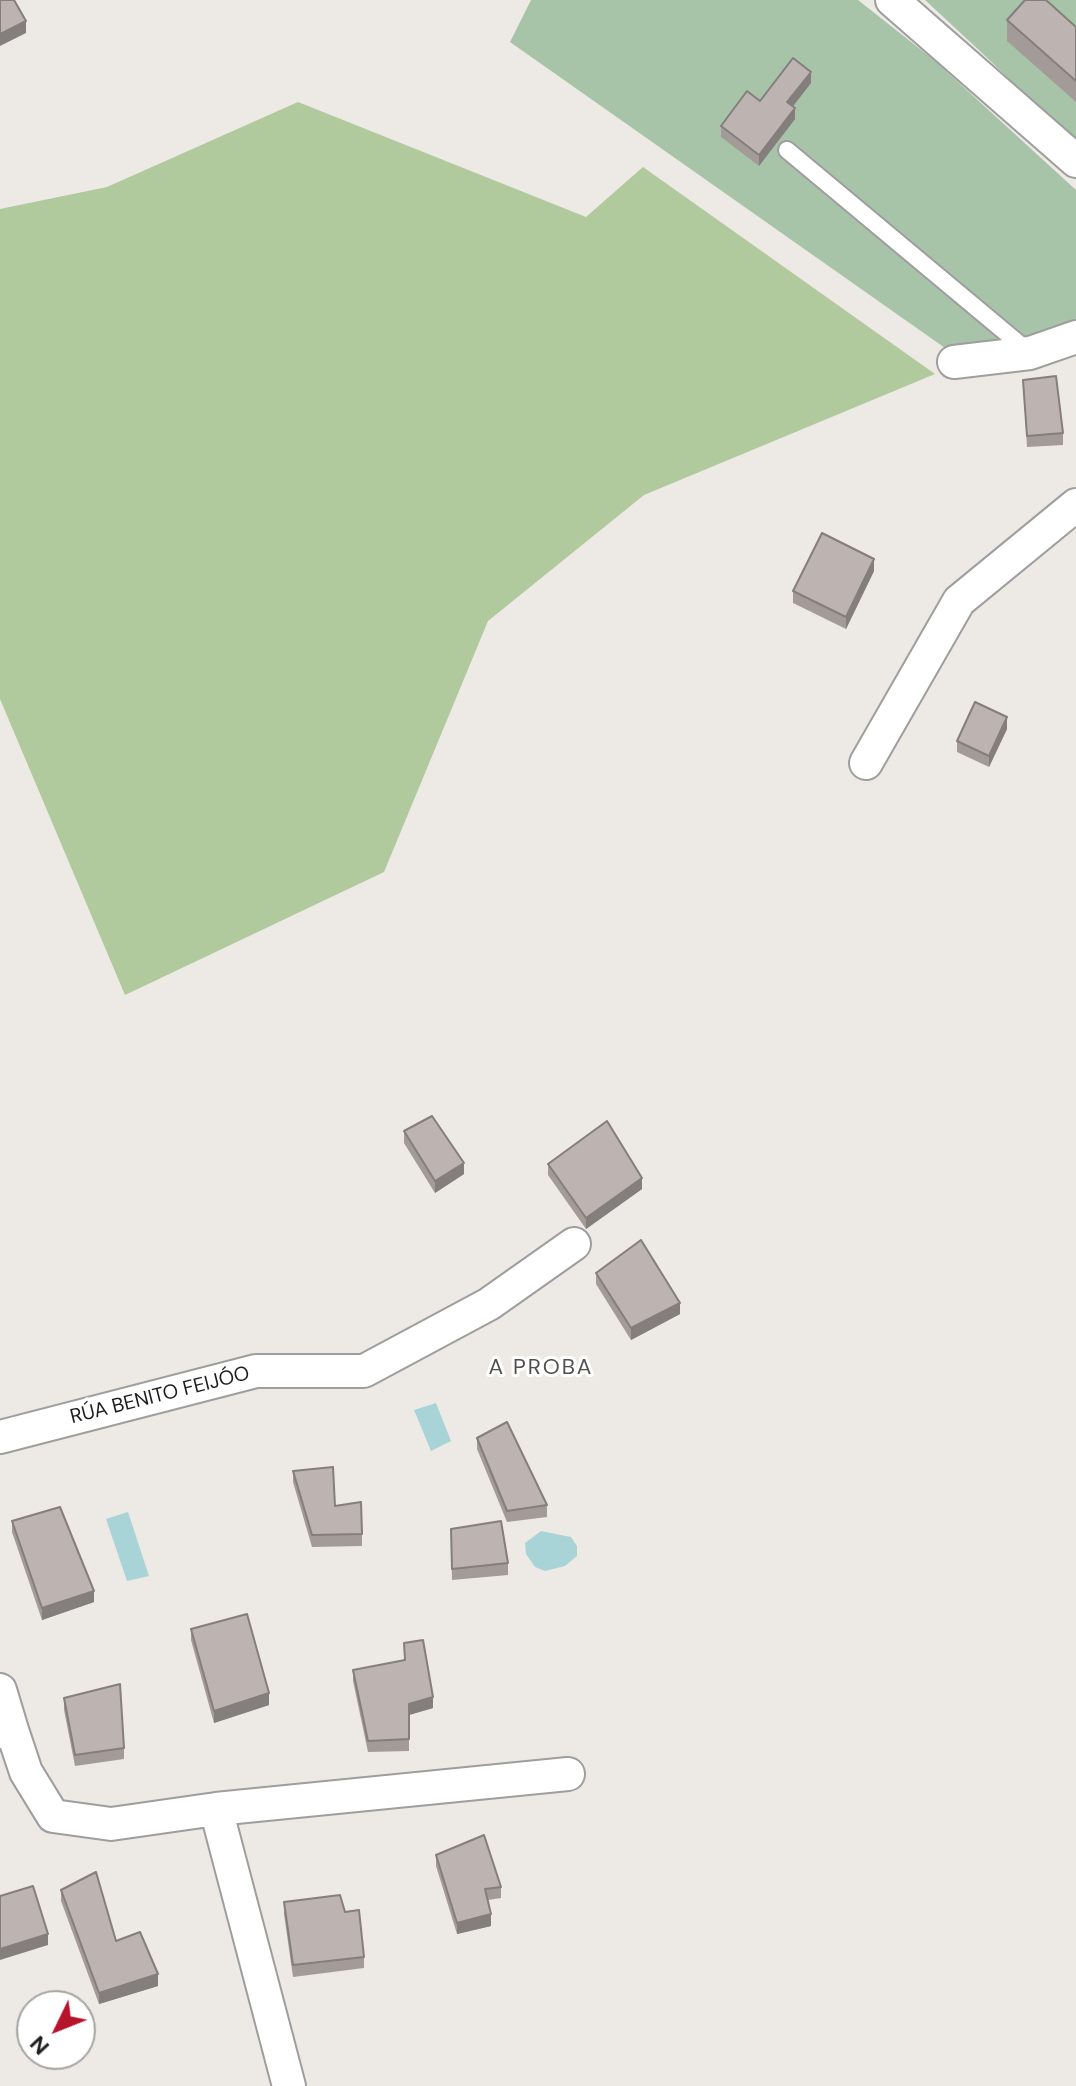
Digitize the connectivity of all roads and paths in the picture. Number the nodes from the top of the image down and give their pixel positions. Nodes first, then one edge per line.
1 (892, 0) edge
2 (787, 150) dead end
3 (1076, 161) edge
4 (1076, 337) edge
5 (1030, 353) junction
6 (954, 362) dead end
7 (1076, 505) edge
8 (866, 763) dead end
9 (574, 1244) dead end
10 (0, 1437) edge
11 (0, 1690) edge
12 (6, 1731) edge
13 (568, 1774) dead end
14 (216, 1809) junction
15 (289, 2086) edge

1 - 3 street
2 - 5 lane
4 - 5 street
5 - 6 street
7 - 8 street
9 - 10 street, RÚA BENITO FEIJÓO
11 - 12 street
12 - 14 street
13 - 14 street
14 - 15 street

